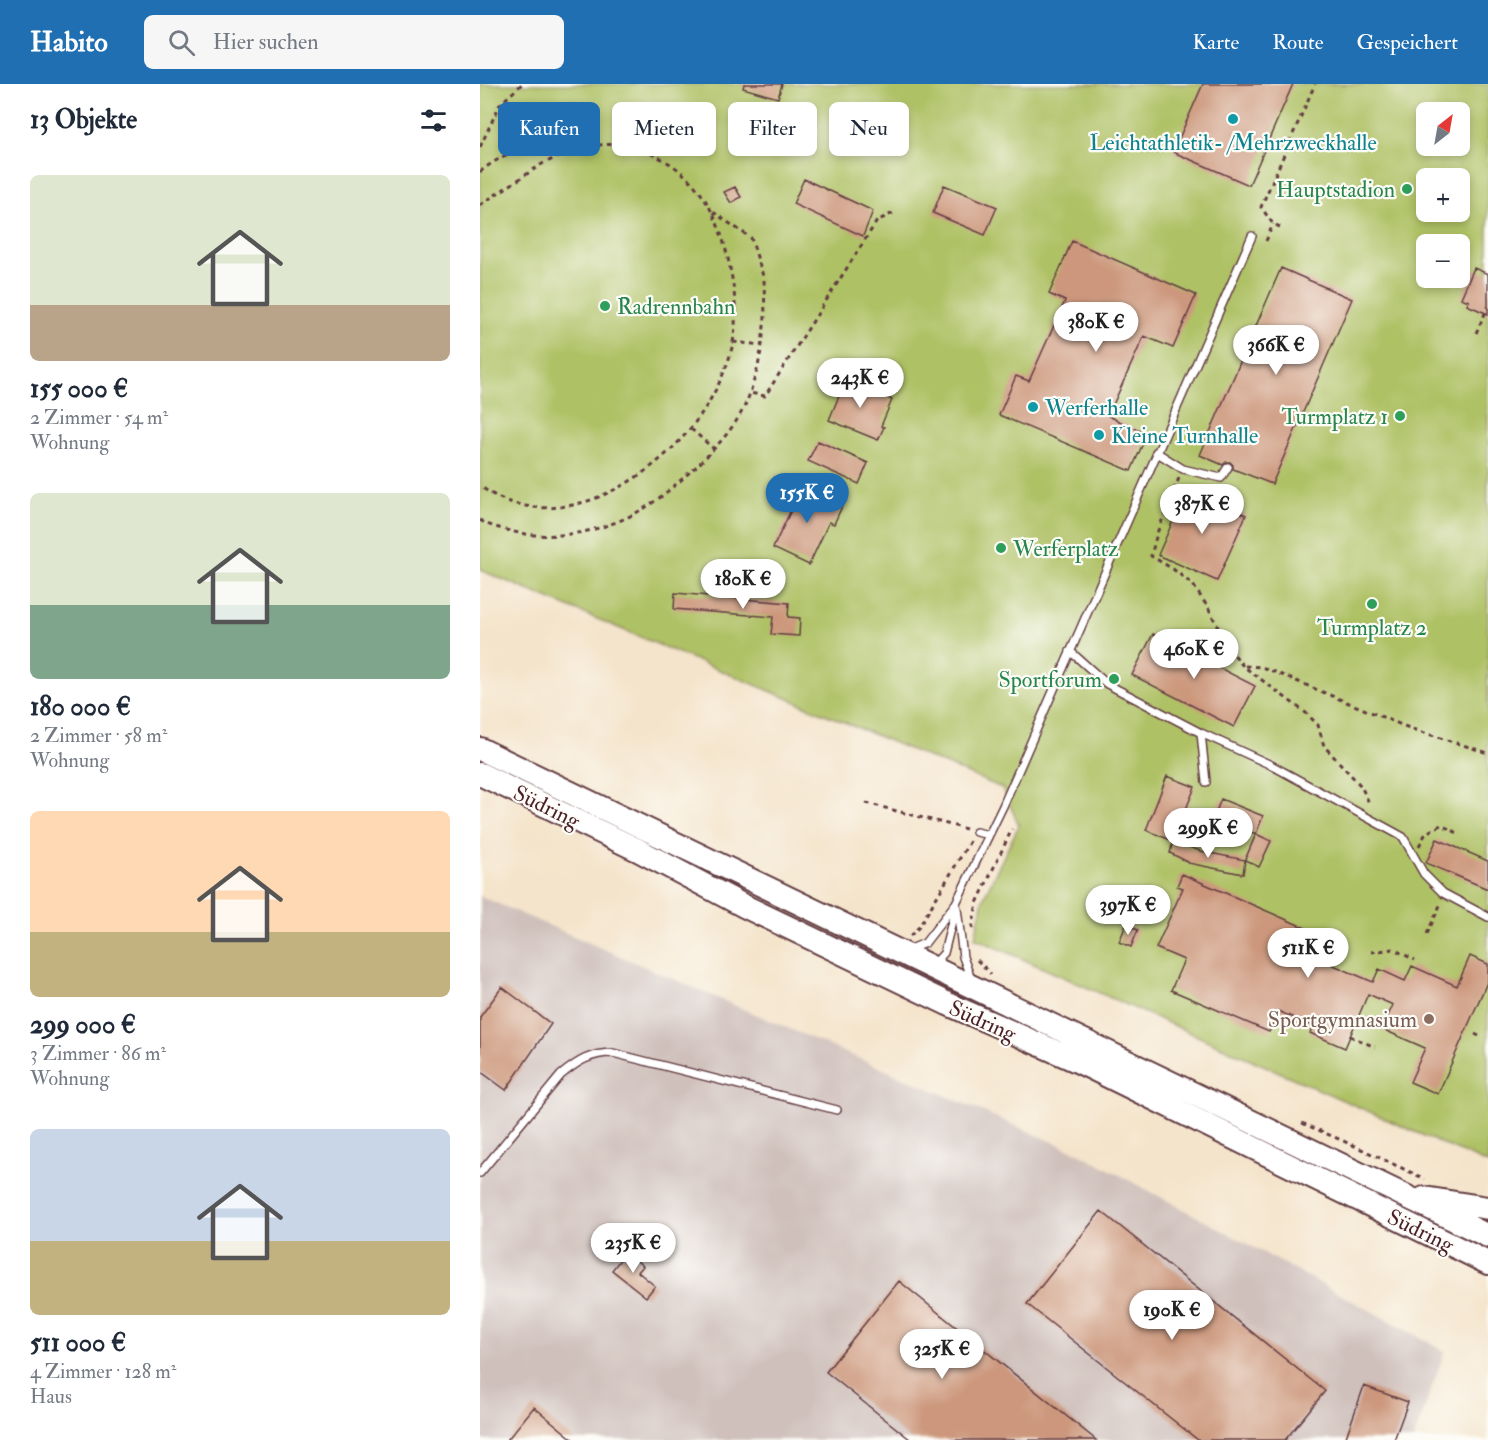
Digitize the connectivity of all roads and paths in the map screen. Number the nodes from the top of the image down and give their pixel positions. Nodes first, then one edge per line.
1 (522, 84) edge
2 (1315, 84) edge
3 (600, 145) edge
4 (480, 147) edge
5 (504, 156) edge
6 (556, 156) edge
7 (480, 172) edge
8 (480, 205) edge
9 (713, 212) junction
10 (896, 212) dead end
11 (1273, 224) junction
12 (1280, 227) dead end
13 (1252, 236) dead end
14 (1266, 241) dead end
15 (1488, 307) edge
16 (1476, 333) dead end
17 (733, 342) junction
18 (762, 345) junction
19 (750, 393) junction
20 (691, 429) junction
21 (714, 448) junction
22 (1156, 452) junction
23 (1228, 467) dead end
24 (1183, 470) junction
25 (480, 486) edge
26 (480, 520) edge
27 (1070, 651) junction
28 (1243, 666) junction
29 (1201, 733) junction
30 (480, 749) edge
31 (1488, 753) edge
32 (480, 774) edge
33 (1206, 782) dead end
34 (866, 803) dead end
35 (1379, 823) junction
36 (1012, 829) dead end
37 (976, 832) junction
38 (1460, 834) dead end
39 (989, 835) junction
40 (1413, 855) junction
41 (1443, 899) dead end
42 (956, 903) junction
43 (1488, 917) edge
44 (1427, 934) dead end
45 (971, 937) dead end
46 (905, 944) junction
47 (1371, 952) dead end
48 (1415, 960) dead end
49 (915, 973) junction
50 (976, 989) junction
51 (1350, 1036) dead end
52 (1375, 1047) dead end
53 (837, 1110) dead end
54 (480, 1173) edge
55 (1396, 1192) junction
56 (1488, 1208) edge
57 (1488, 1236) edge
58 (1456, 1247) junction
59 (1488, 1263) edge
60 (1488, 1270) edge

1 - 4 path
2 - 11 path
3 - 9 path
5 - 7 path
6 - 8 path
9 - 17 path
9 - 18 path
10 - 19 path
11 - 12 path
11 - 14 path
13 - 22 lane
15 - 16 path
17 - 18 path
17 - 20 path
18 - 19 path
19 - 21 path
20 - 21 path
20 - 25 path
21 - 26 path
22 - 24 lane
22 - 27 lane
23 - 24 lane
24 - 28 path
27 - 29 lane
27 - 39 lane
28 - 31 path
28 - 35 path
29 - 33 lane
29 - 35 lane
30 - 46 main road, Südring
32 - 49 main road, Südring
34 - 37 path
35 - 40 lane
36 - 45 path
37 - 39 lane
37 - 46 path
38 - 40 path
39 - 42 lane
40 - 43 lane
41 - 44 path
42 - 46 lane
42 - 49 lane
42 - 50 lane
46 - 49 main road, Südring
47 - 48 path
49 - 50 main road, Südring
49 - 58 main road, Südring
50 - 55 main road, Südring
51 - 52 path
53 - 54 lane
55 - 56 main road
55 - 57 main road, Südring
58 - 59 main road, Südring
58 - 60 main road

